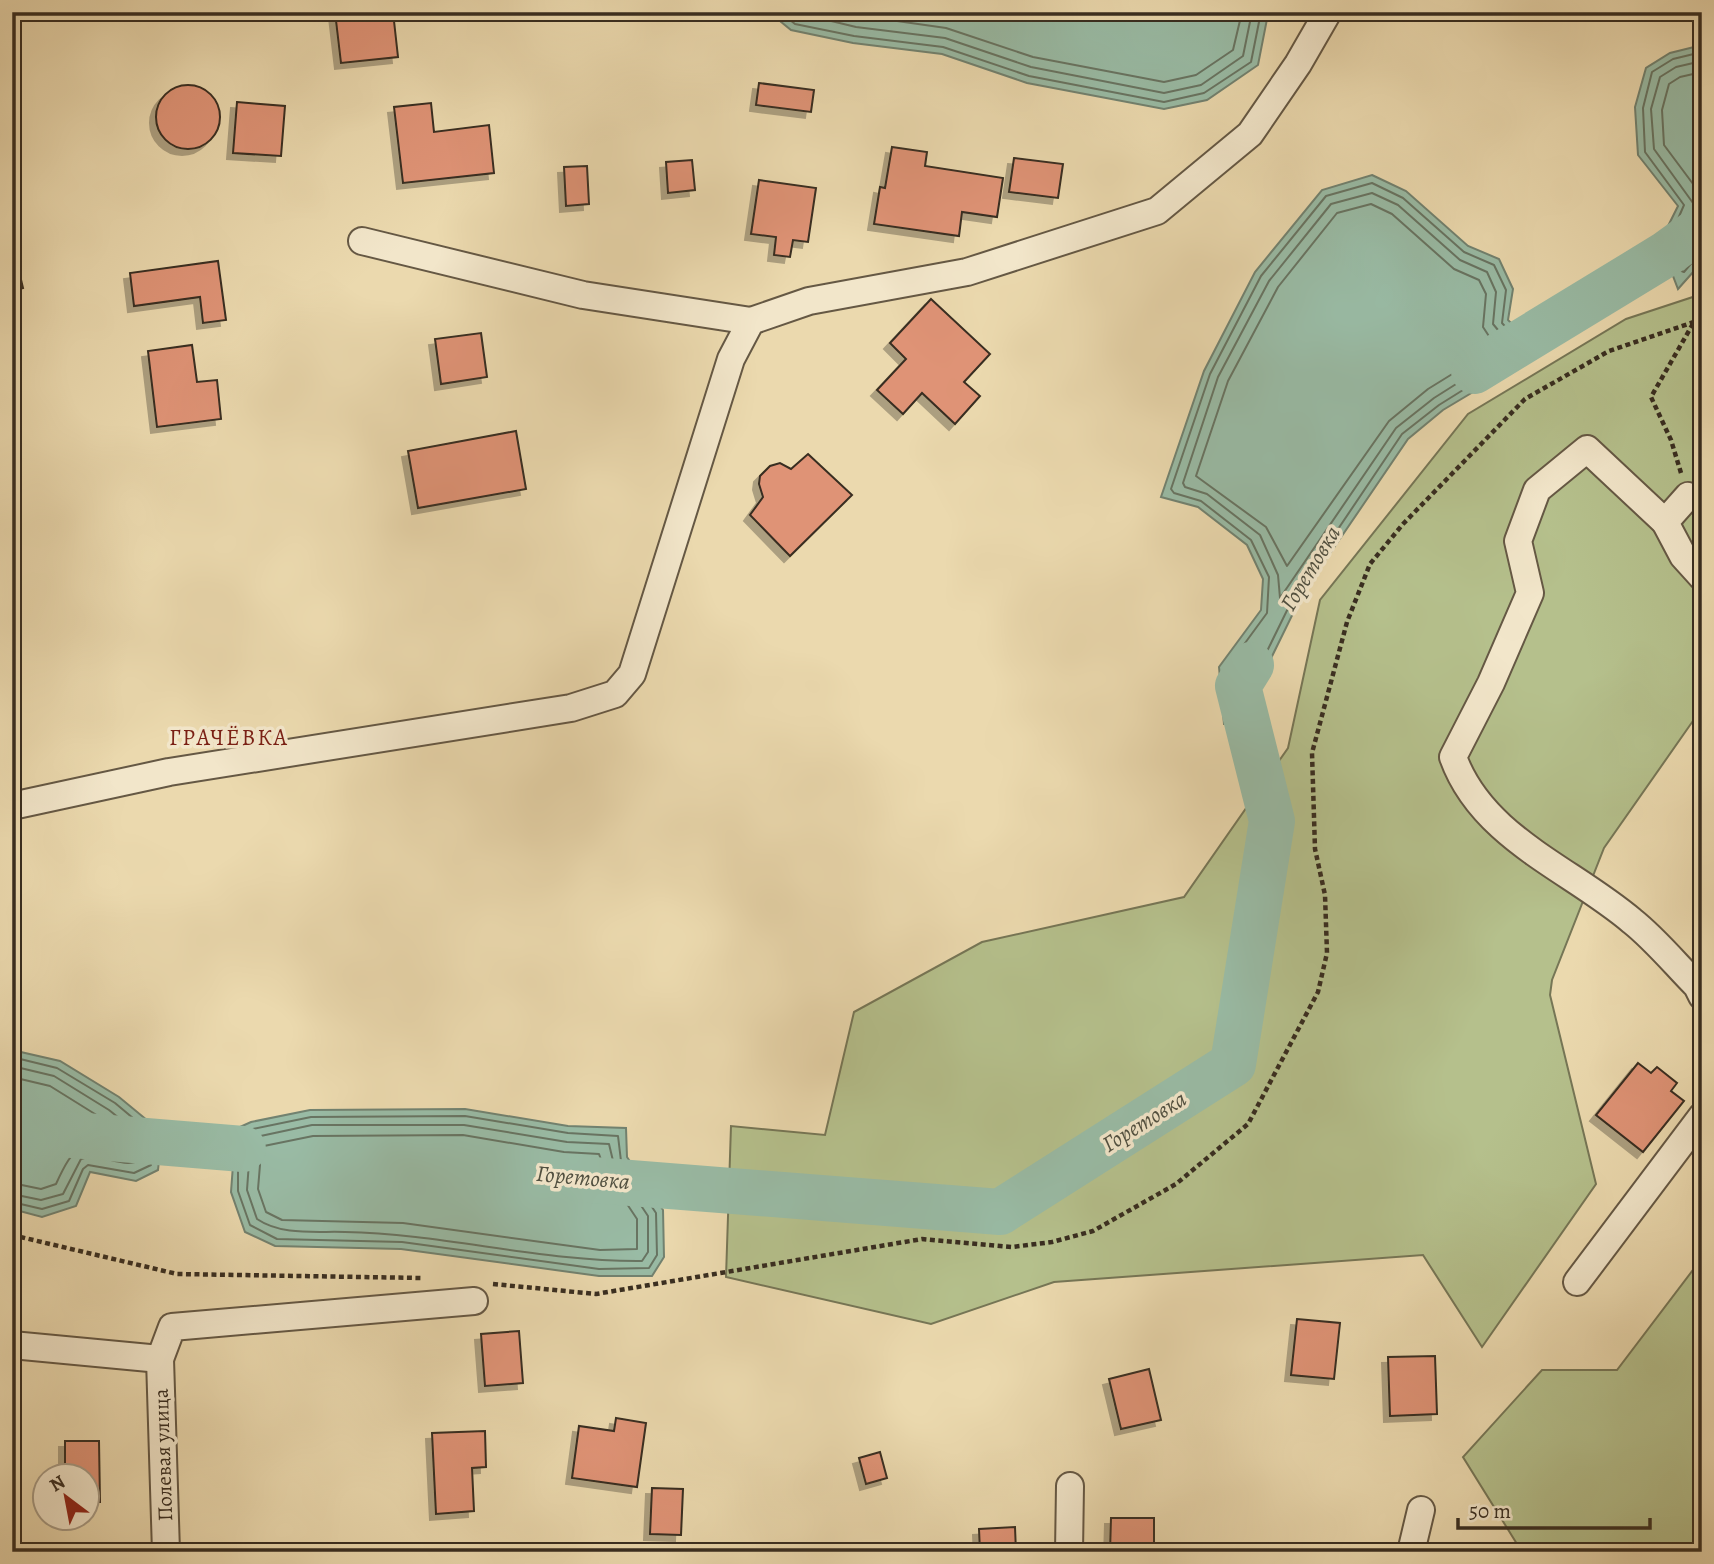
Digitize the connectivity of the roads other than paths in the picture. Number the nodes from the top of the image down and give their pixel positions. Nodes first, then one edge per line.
1 (1328, 12) edge
2 (362, 241) dead end
3 (751, 321) junction
4 (1695, 499) edge
5 (1665, 522) junction
6 (1702, 577) edge
7 (12, 806) edge
8 (1702, 996) edge
9 (1702, 1116) edge
10 (1577, 1282) dead end
11 (480, 1292) road end
12 (12, 1345) edge
13 (160, 1359) junction
14 (1070, 1486) dead end
15 (1421, 1510) dead end
16 (166, 1552) edge
17 (1069, 1552) edge
18 (1411, 1552) edge

1 - 3 street
2 - 3 street
3 - 7 street
4 - 5 street
5 - 6 street
5 - 8 street
9 - 10 street
11 - 13 street
12 - 13 street
13 - 16 street, Полевая улица
14 - 17 street
15 - 18 street

